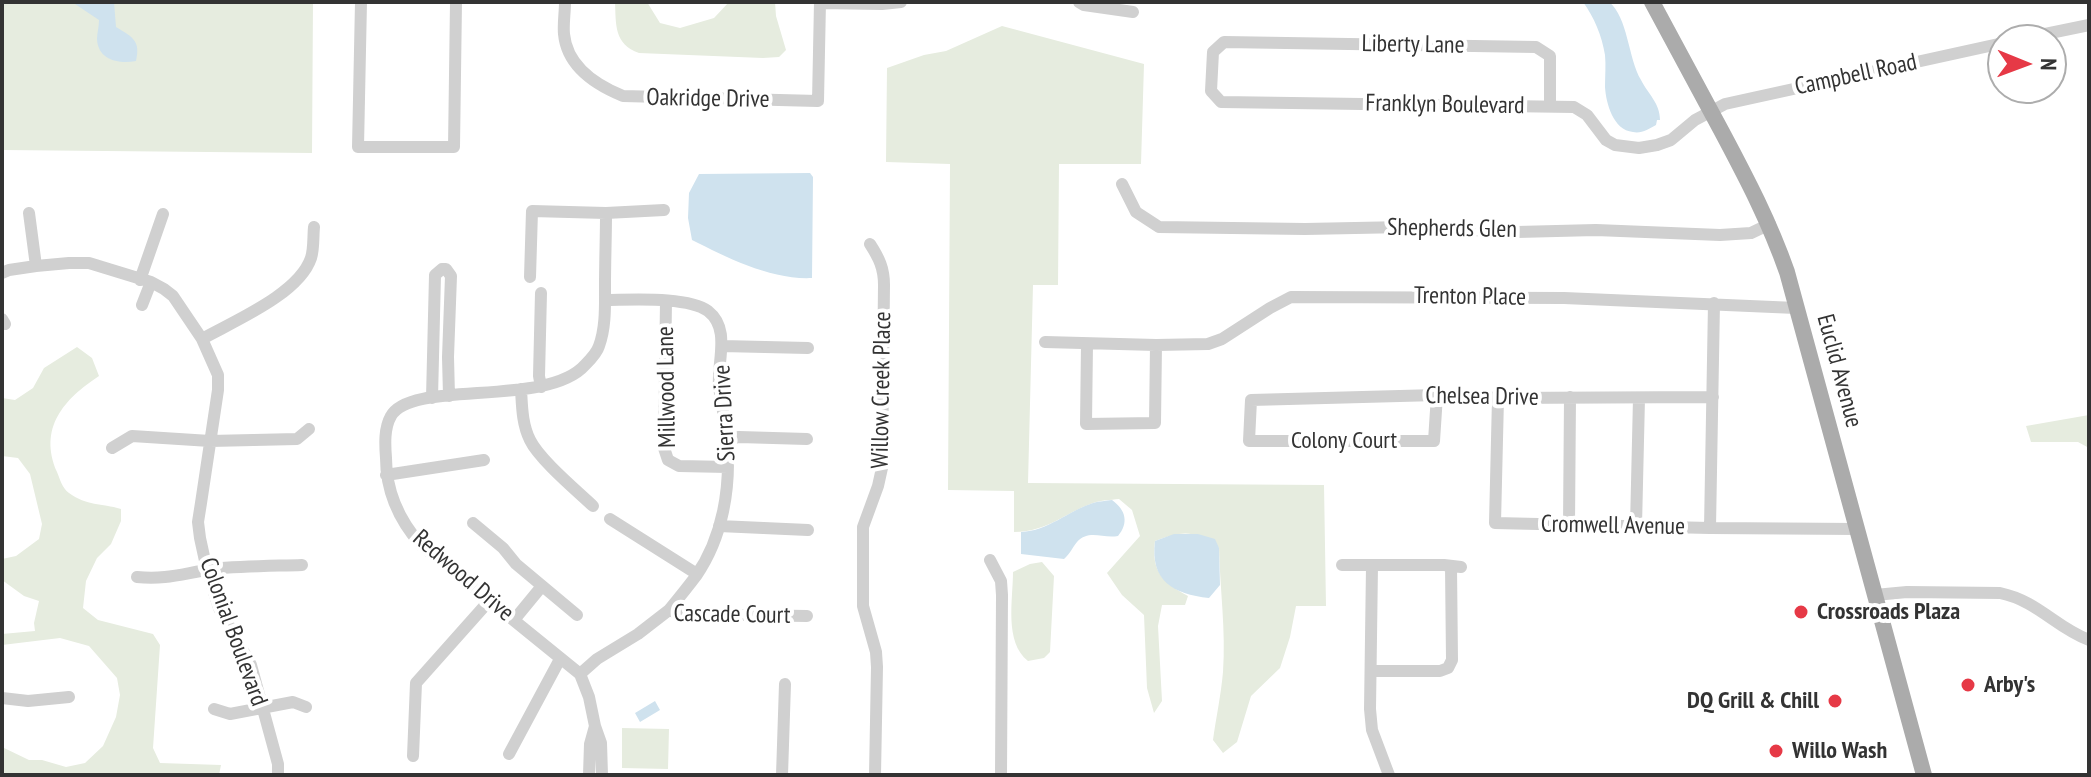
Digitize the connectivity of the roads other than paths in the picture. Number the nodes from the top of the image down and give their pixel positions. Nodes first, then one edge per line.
1 (361, 2) edge
2 (456, 2) edge
3 (565, 2) edge
4 (820, 2) edge
5 (901, 2) edge
6 (1079, 2) edge
7 (1652, 2) edge
8 (1133, 12) dead end
9 (2089, 25) edge
10 (2067, 30) edge
11 (1224, 42) joint
12 (1987, 47) edge
13 (1550, 106) junction
14 (1711, 111) junction
15 (1122, 184) dead end
16 (664, 210) dead end
17 (29, 213) dead end
18 (606, 213) junction
19 (163, 214) dead end
20 (1770, 224) junction
21 (314, 227) dead end
22 (870, 244) dead end
23 (36, 266) junction
24 (2, 273) edge
25 (530, 277) dead end
26 (146, 281) junction
27 (541, 293) dead end
28 (605, 300) junction
29 (666, 301) junction
30 (1714, 303) junction
31 (142, 305) dead end
32 (1796, 308) junction
33 (202, 339) junction
34 (1045, 342) dead end
35 (1087, 344) junction
36 (1156, 345) junction
37 (722, 346) junction
38 (808, 348) dead end
39 (541, 387) junction
40 (521, 389) junction
41 (1437, 395) junction
42 (449, 396) junction
43 (1570, 397) junction
44 (1713, 397) junction
45 (432, 398) junction
46 (1498, 398) junction
47 (1639, 398) junction
48 (1251, 400) joint
49 (309, 429) dead end
50 (727, 439) junction
51 (807, 439) dead end
52 (210, 441) junction
53 (112, 448) dead end
54 (484, 460) dead end
55 (728, 467) junction
56 (386, 475) junction
57 (593, 506) dead end
58 (610, 519) dead end
59 (473, 523) dead end
60 (1569, 525) junction
61 (719, 526) junction
62 (1636, 526) junction
63 (1710, 528) junction
64 (1857, 529) junction
65 (808, 530) dead end
66 (990, 560) dead end
67 (302, 565) dead end
68 (1342, 565) dead end
69 (1372, 566) junction
70 (207, 570) junction
71 (697, 574) junction
72 (137, 577) dead end
73 (542, 586) junction
74 (1875, 595) junction
75 (489, 601) junction
76 (669, 610) junction
77 (577, 615) dead end
78 (807, 616) dead end
79 (514, 620) junction
80 (2089, 640) edge
81 (560, 659) junction
82 (1371, 671) junction
83 (580, 674) junction
84 (785, 684) dead end
85 (69, 697) dead end
86 (2, 698) edge
87 (262, 707) junction
88 (306, 707) dead end
89 (214, 709) dead end
90 (595, 726) junction
91 (509, 754) dead end
92 (413, 756) dead end
93 (278, 775) edge
94 (589, 775) edge
95 (602, 775) edge
96 (782, 775) edge
97 (875, 775) edge
98 (1001, 775) edge
99 (1389, 775) edge
100 (1924, 775) edge

1 - 2 street
3 - 4 street, Oakridge Drive
4 - 5 street, Oakridge Drive
6 - 8 street
7 - 14 main road, Euclid Avenue
9 - 10 street
11 - 13 street, Liberty Lane
11 - 13 street, Franklyn Boulevard
12 - 14 street, Campbell Road
13 - 14 street, Franklyn Boulevard
14 - 20 main road, Euclid Avenue
15 - 20 street, Shepherds Glen
16 - 18 street
17 - 23 street
18 - 25 street
18 - 28 street
19 - 26 street
20 - 32 main road, Euclid Avenue
21 - 33 street
22 - 97 street, Willow Creek Place
23 - 24 street, Colonial Boulevard
23 - 26 street, Colonial Boulevard
26 - 31 street
26 - 33 street, Colonial Boulevard
27 - 39 street
28 - 29 street, Sierra Drive
28 - 39 street
29 - 37 street, Sierra Drive
29 - 55 street, Millwood Lane
30 - 32 street, Trenton Place
30 - 36 street, Trenton Place
30 - 44 street
32 - 64 main road, Euclid Avenue
33 - 52 street, Colonial Boulevard
34 - 35 street, Trenton Place
35 - 36 street, Trenton Place
35 - 36 street
37 - 38 street
37 - 50 street, Sierra Drive
39 - 40 street
40 - 42 street
40 - 57 street
41 - 46 street, Chelsea Drive
41 - 48 street, Chelsea Drive
41 - 48 street, Colony Court
42 - 45 street, Redwood Drive
42 - 45 street
43 - 46 street, Chelsea Drive
43 - 47 street, Chelsea Drive
43 - 60 street
44 - 47 street, Chelsea Drive
44 - 63 street
45 - 56 street, Redwood Drive
46 - 60 street, Cromwell Avenue
47 - 62 street
49 - 52 street
50 - 51 street
50 - 55 street, Sierra Drive
52 - 53 street
52 - 70 street, Colonial Boulevard
54 - 56 street
55 - 61 street, Sierra Drive
56 - 75 street, Redwood Drive
58 - 71 street
59 - 73 street
60 - 62 street, Cromwell Avenue
61 - 65 street
61 - 71 street, Sierra Drive
62 - 63 street, Cromwell Avenue
63 - 64 street, Cromwell Avenue
64 - 74 main road, Euclid Avenue
66 - 98 street
67 - 70 street
68 - 69 street
69 - 82 street
69 - 82 street
70 - 72 street
70 - 87 street, Colonial Boulevard
71 - 76 street, Sierra Drive
73 - 77 street
73 - 79 street
74 - 80 street
74 - 100 main road, Euclid Avenue
75 - 79 street, Redwood Drive
75 - 92 street
76 - 78 street, Cascade Court
76 - 83 street, Cascade Court
79 - 81 street, Redwood Drive
81 - 83 street, Redwood Drive
81 - 91 street
82 - 99 street
83 - 90 street
84 - 96 street
85 - 86 street
87 - 88 street
87 - 89 street
87 - 93 street, Colonial Boulevard
90 - 94 street
90 - 95 street

